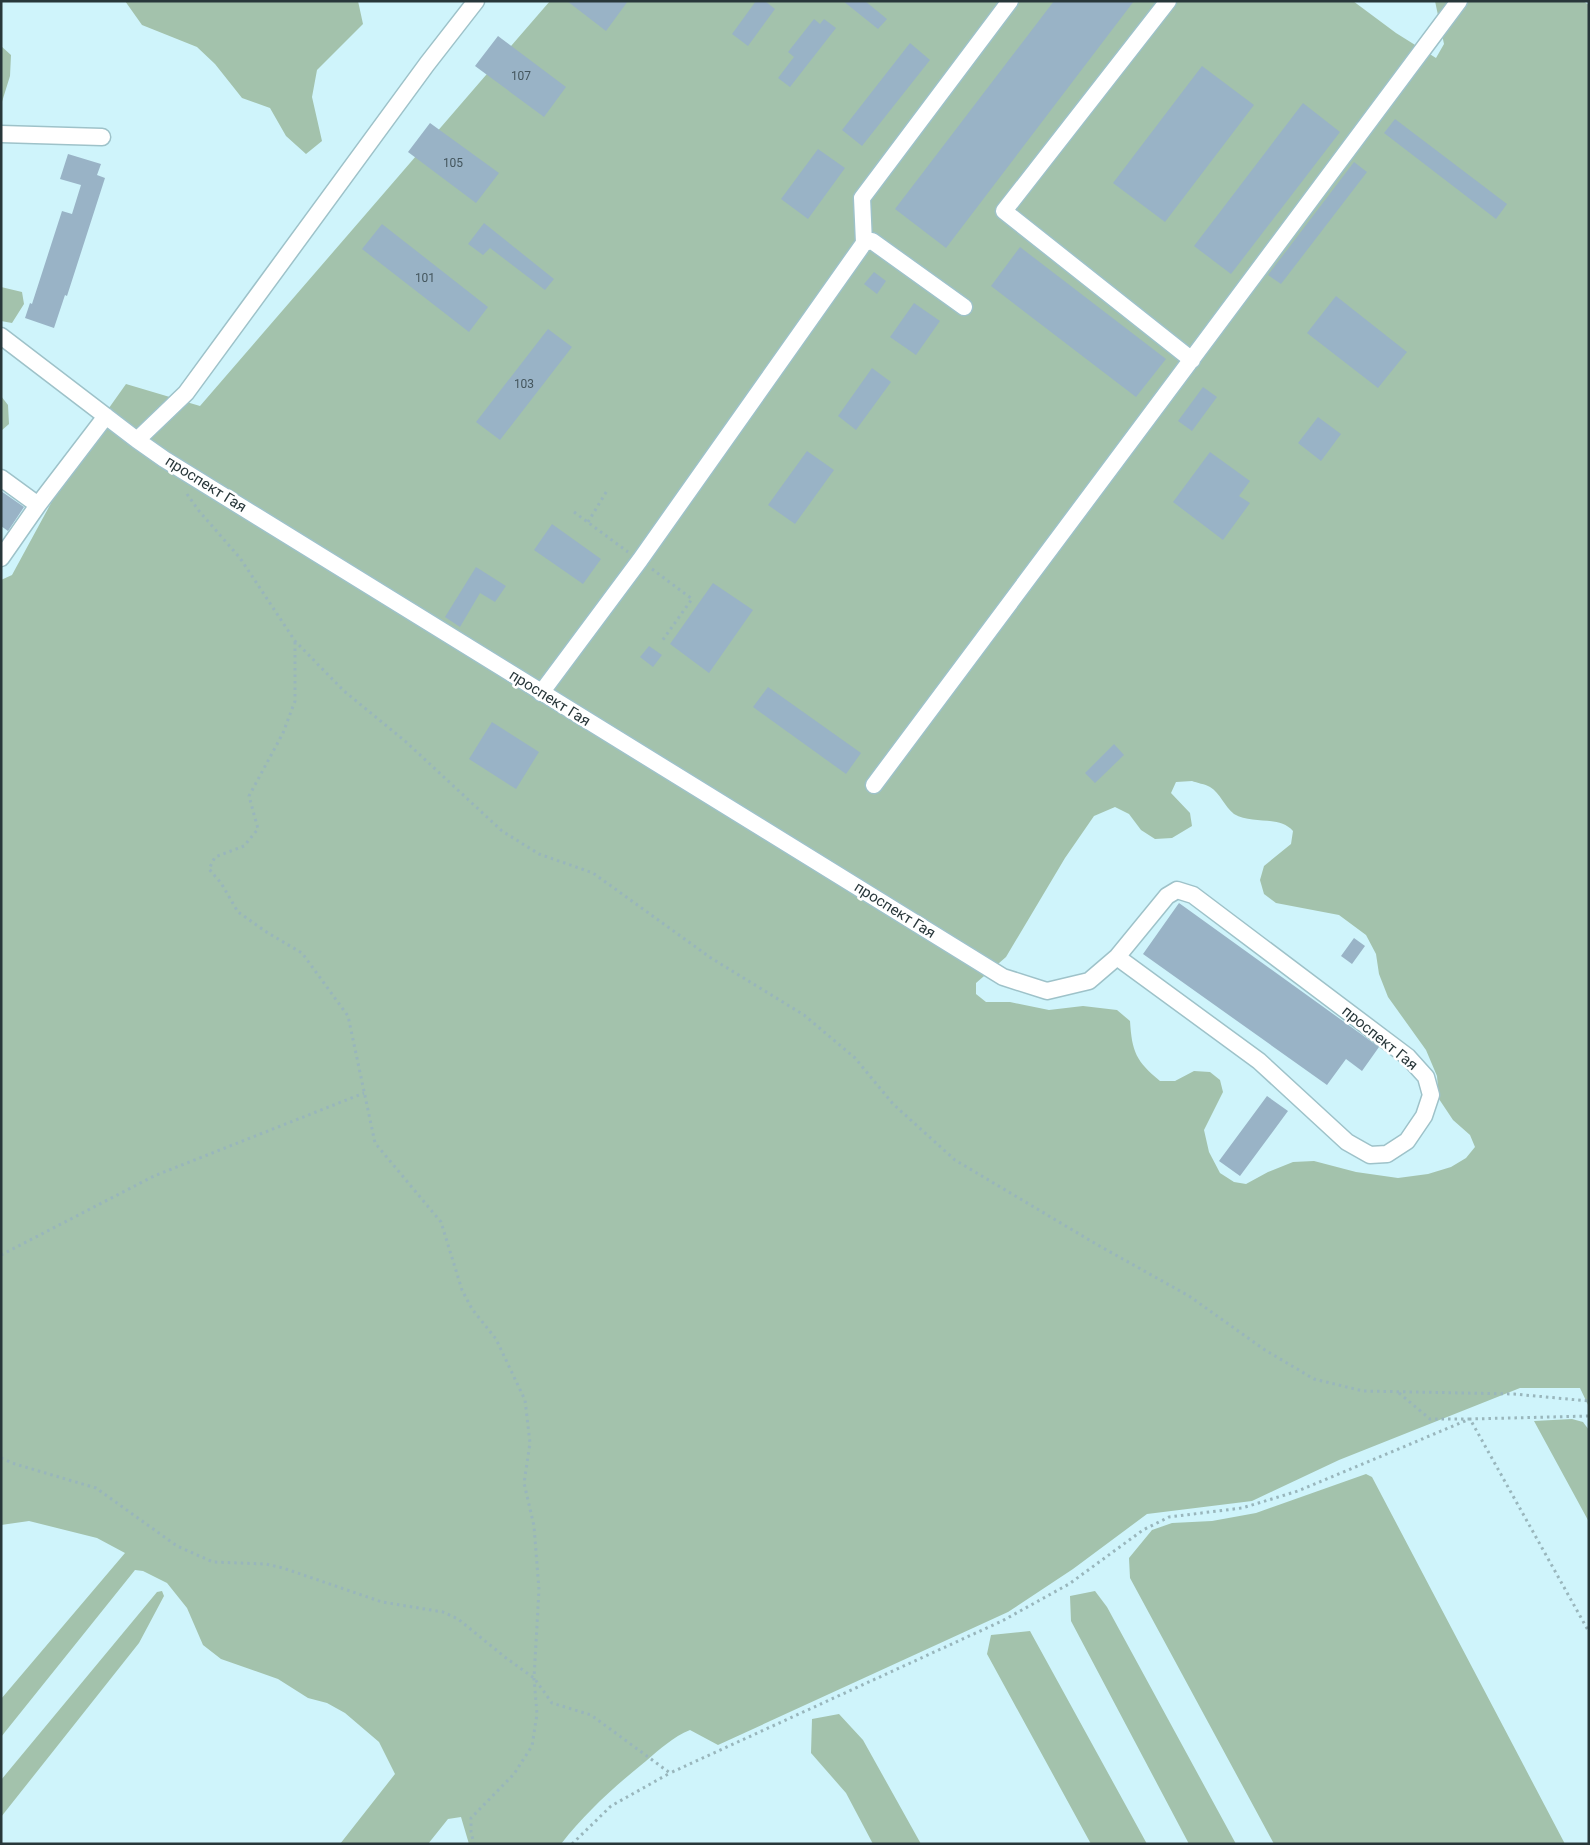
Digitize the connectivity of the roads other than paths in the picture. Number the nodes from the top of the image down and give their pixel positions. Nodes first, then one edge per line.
1 (476, 1) edge
2 (1010, 1) edge
3 (1168, 1) edge
4 (1459, 1) edge
5 (1, 134) edge
6 (102, 137) dead end
7 (864, 243) junction
8 (964, 307) dead end
9 (1, 336) edge
10 (1192, 360) junction
11 (106, 416) junction
12 (137, 440) junction
13 (1, 478) edge
14 (38, 505) junction
15 (4, 548) edge
16 (541, 692) junction
17 (874, 785) dead end
18 (1116, 957) junction

1 - 12 street
2 - 7 street
3 - 10 street
4 - 10 street
5 - 6 street
7 - 8 street
7 - 16 street
9 - 11 street, проспект Гая
10 - 17 street
11 - 12 street, проспект Гая
11 - 14 street
12 - 16 street, проспект Гая
13 - 14 street
14 - 15 street
16 - 18 street, проспект Гая
18 - 18 street, проспект Гая

